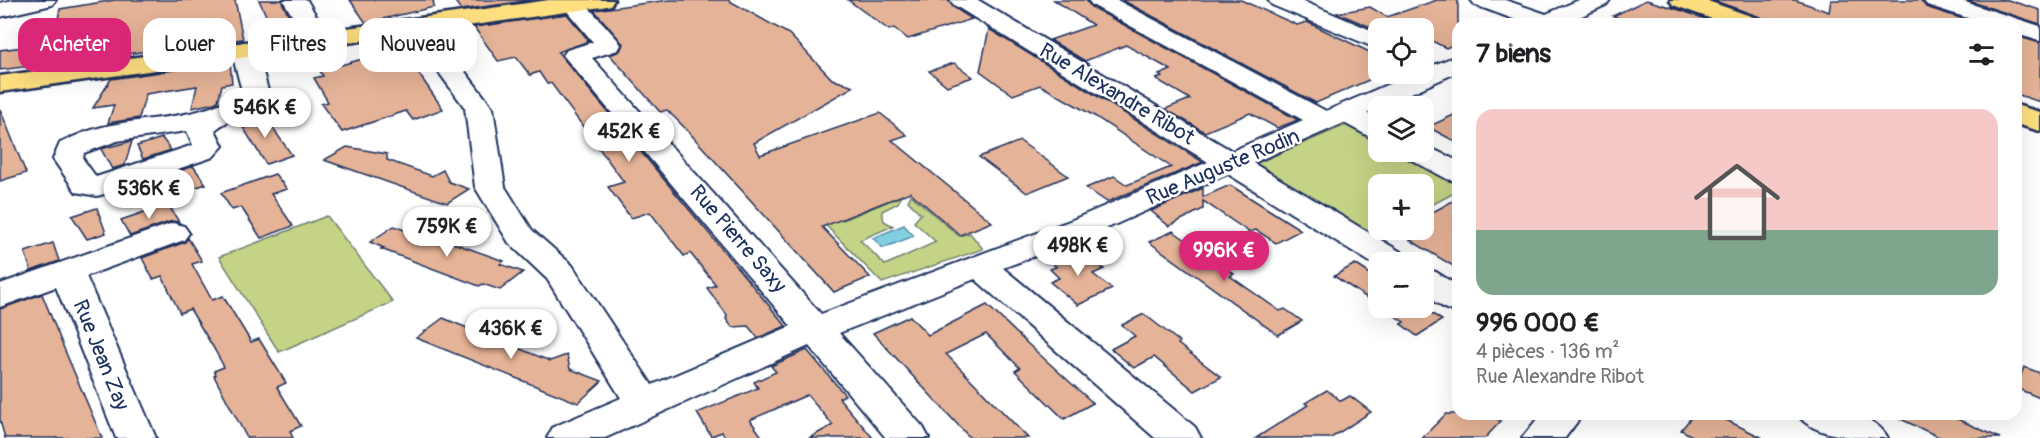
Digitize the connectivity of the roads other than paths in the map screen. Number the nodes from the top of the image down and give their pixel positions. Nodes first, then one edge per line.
1 (44, 0) edge
2 (295, 0) edge
3 (602, 0) edge
4 (963, 0) edge
5 (1100, 0) edge
6 (1280, 0) edge
7 (1483, 0) edge
8 (1598, 0) edge
9 (1682, 0) edge
10 (1935, 0) edge
11 (573, 4) junction
12 (0, 10) edge
13 (418, 17) edge
14 (305, 18) edge
15 (1534, 18) edge
16 (1559, 18) edge
17 (1733, 18) edge
18 (1991, 18) edge
19 (2022, 28) edge
20 (347, 33) edge
21 (2040, 34) edge
22 (1368, 38) edge
23 (248, 49) edge
24 (244, 50) junction
25 (1448, 64) edge
26 (0, 84) edge
27 (215, 116) junction
28 (2022, 116) edge
29 (1337, 117) junction
30 (2040, 122) edge
31 (1368, 127) edge
32 (1434, 160) edge
33 (1231, 164) junction
34 (1452, 170) edge
35 (173, 233) dead end
36 (1377, 252) edge
37 (979, 265) junction
38 (67, 272) junction
39 (1434, 286) edge
40 (0, 296) edge
41 (1452, 297) edge
42 (816, 329) junction
43 (645, 405) junction
44 (1558, 420) edge
45 (1829, 420) edge
46 (136, 438) edge
47 (567, 438) edge
48 (909, 438) edge
49 (1181, 438) edge
50 (1542, 438) edge
51 (1868, 438) edge

1 - 12 street
2 - 14 street
3 - 11 main road
4 - 33 street, Rue Alexandre Ribot
5 - 29 street
6 - 22 street
7 - 15 street
8 - 16 street
9 - 17 main road
10 - 18 street
11 - 13 main road
11 - 42 street, Rue Pierre Saxy
13 - 20 main road
13 - 43 street
19 - 21 street
23 - 24 main road
24 - 26 main road
24 - 27 street
25 - 29 street, Rue Auguste Rodin
27 - 27 street
28 - 30 main road
29 - 31 street
29 - 33 street, Rue Auguste Rodin
32 - 34 street
33 - 36 street, Rue Alexandre Ribot
33 - 37 street, Rue Auguste Rodin
35 - 38 street, Rue Jean Zay
37 - 42 street, Rue Auguste Rodin
37 - 49 street
38 - 40 street, Rue Jean Zay
38 - 46 street, Rue Jean Zay
39 - 41 street
42 - 43 street, Rue Auguste Rodin
42 - 48 street, Rue Pierre Saxy
43 - 47 street, Rue Auguste Rodin
44 - 50 street
45 - 51 street

